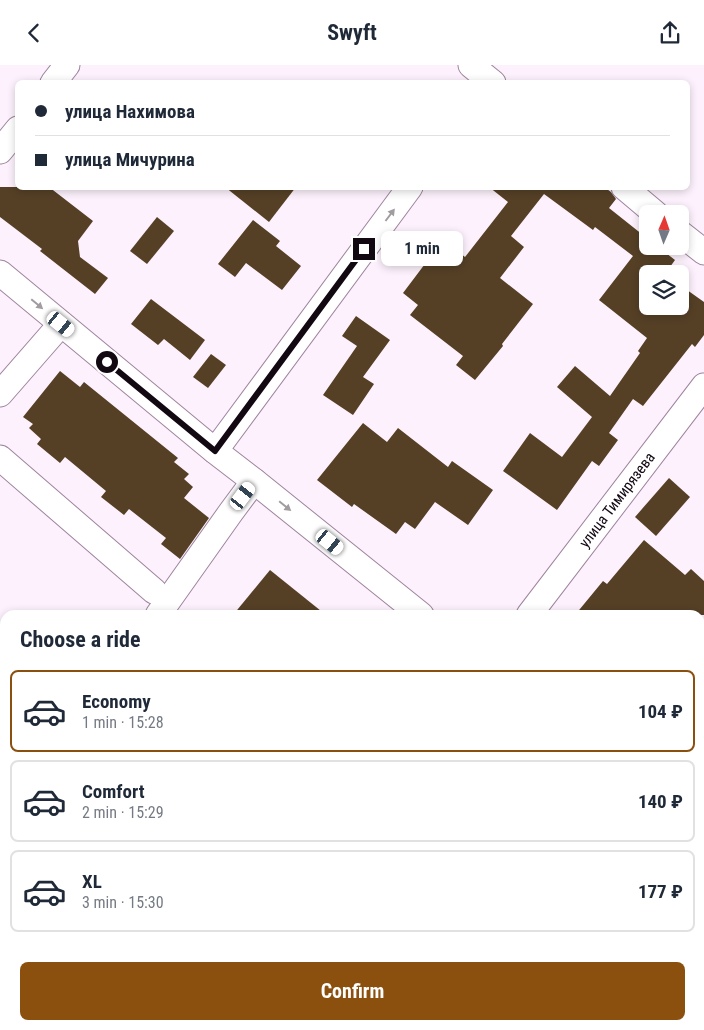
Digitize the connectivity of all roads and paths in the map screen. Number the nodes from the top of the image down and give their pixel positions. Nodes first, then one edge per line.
1 (67, 65) edge
2 (471, 65) edge
3 (494, 77) edge
4 (55, 80) edge
5 (15, 133) edge
6 (0, 151) edge
7 (408, 190) edge
8 (628, 190) edge
9 (645, 205) edge
10 (689, 240) edge
11 (704, 252) edge
12 (0, 273) edge
13 (61, 324) junction
14 (704, 386) edge
15 (0, 394) edge
16 (215, 451) junction
17 (0, 458) edge
18 (254, 481) junction
19 (154, 591) dead end
20 (162, 610) edge
21 (415, 610) edge
22 (533, 610) edge

1 - 4 street
2 - 3 street
5 - 6 street
16 -> 7 street
8 - 9 street
10 - 11 street
12 -> 13 street
13 - 15 street
13 - 16 street
14 - 22 street, улица Тимирязева
16 - 18 street
17 - 19 street
18 - 20 street
18 -> 21 street

